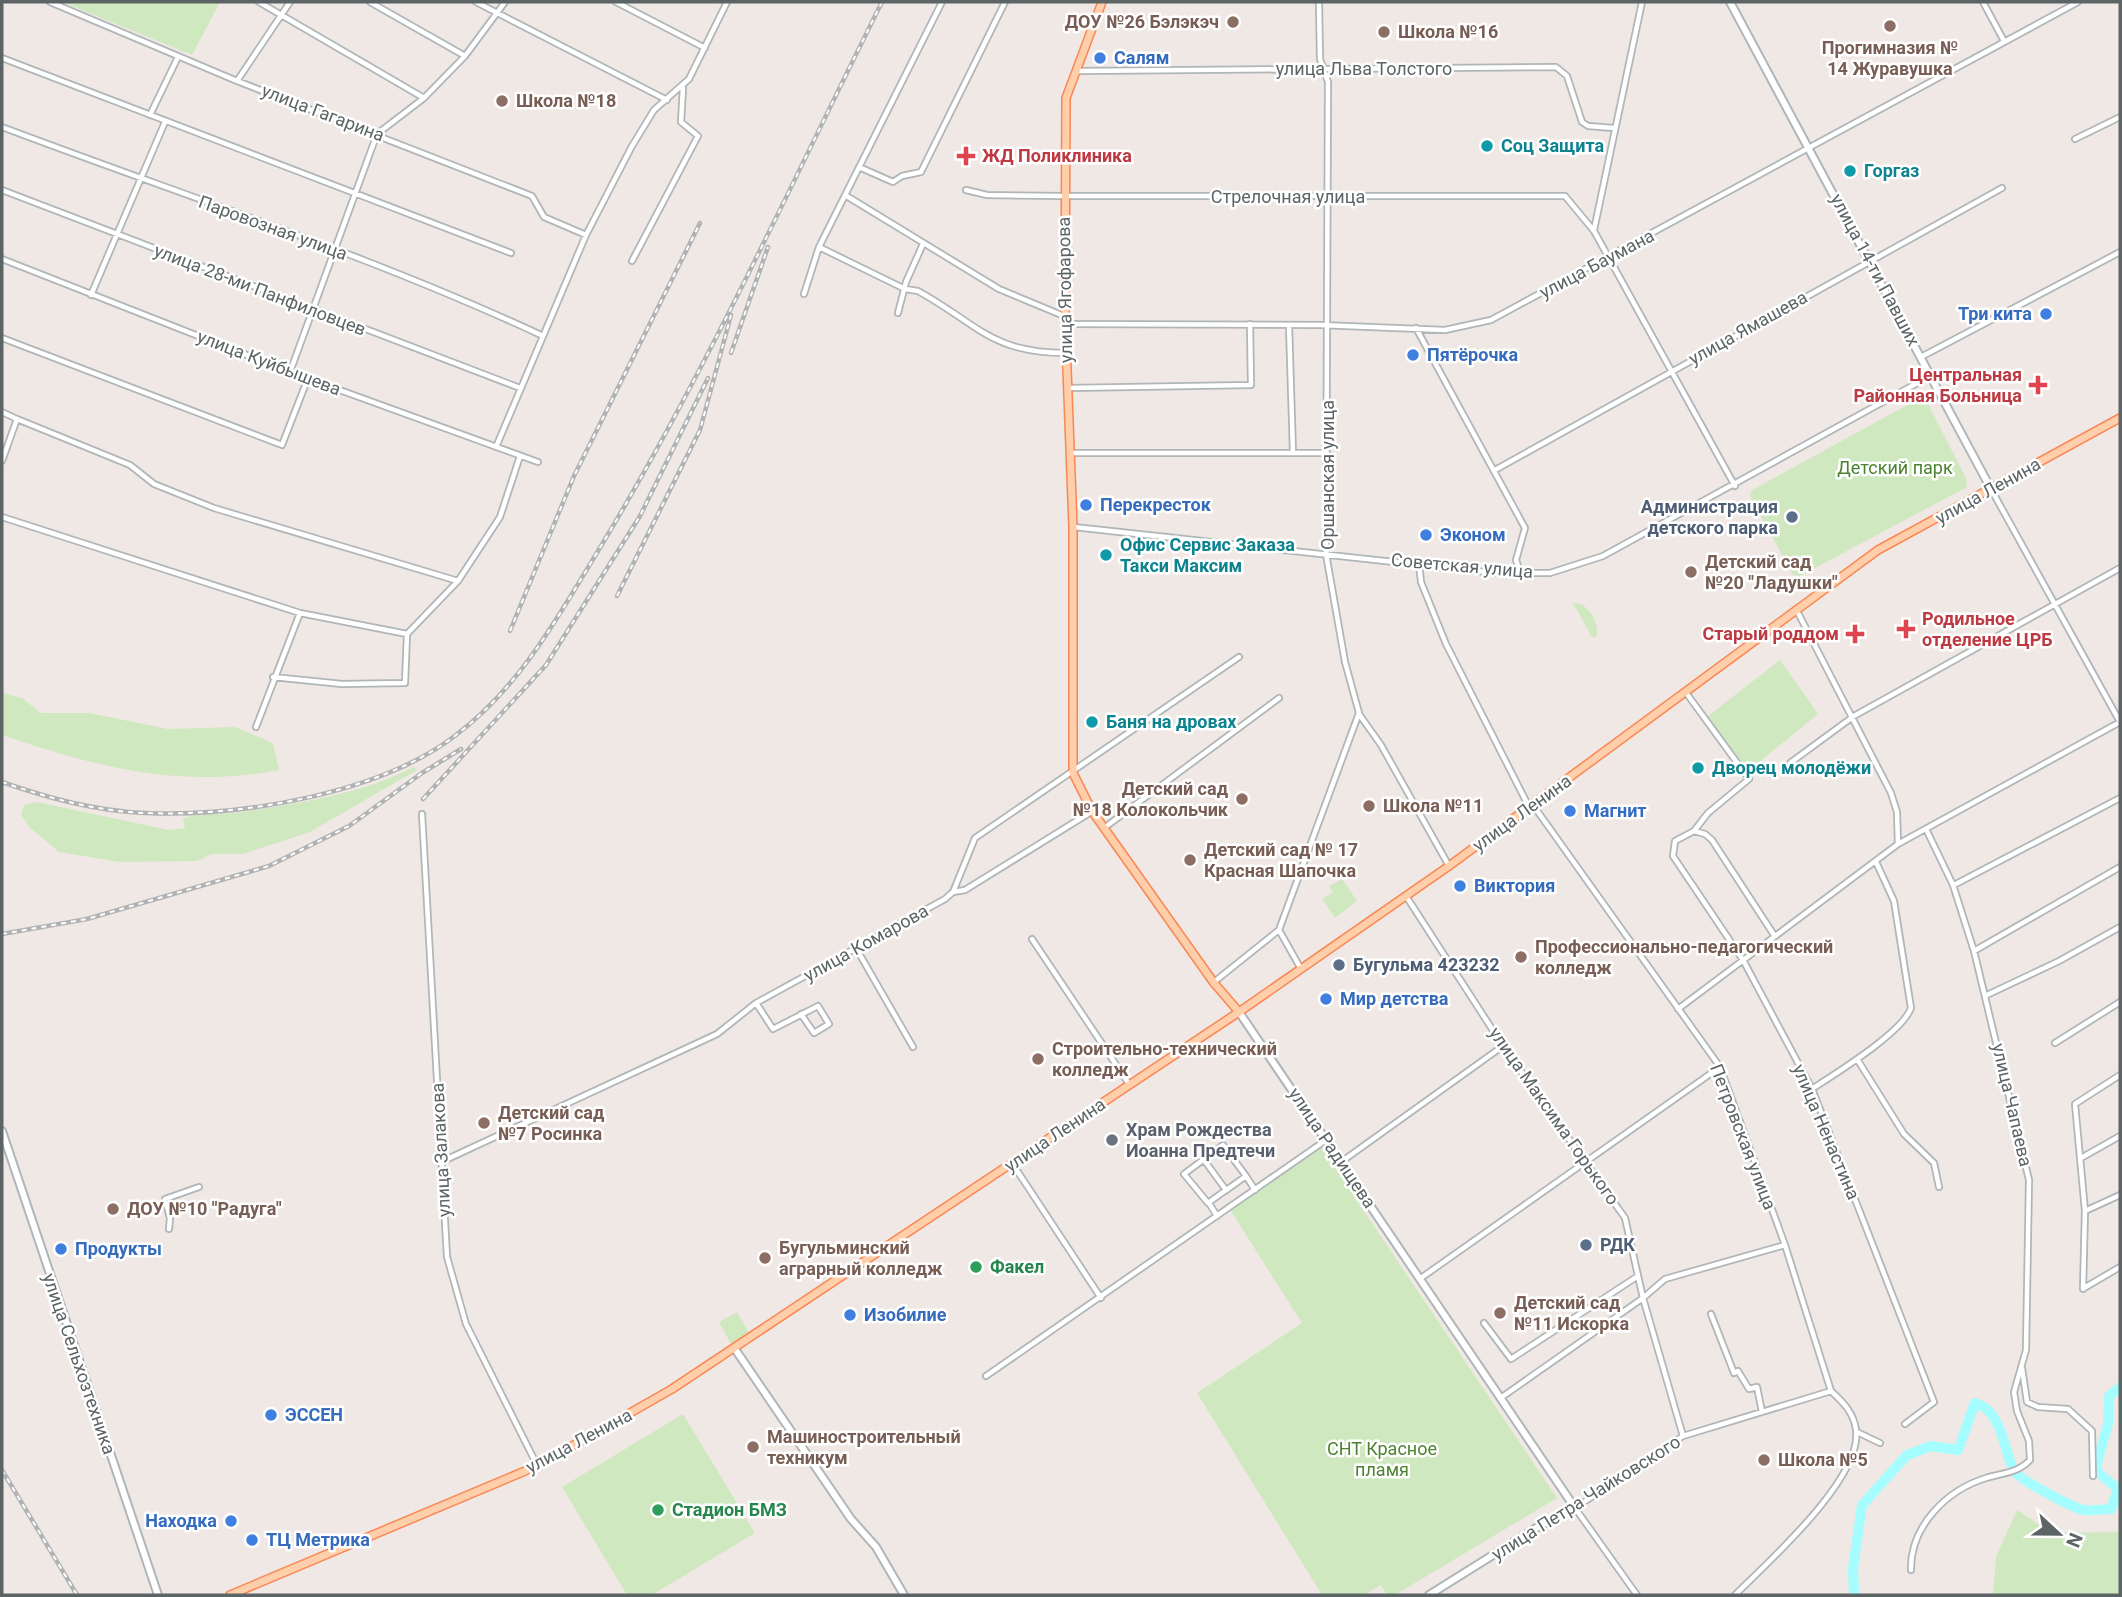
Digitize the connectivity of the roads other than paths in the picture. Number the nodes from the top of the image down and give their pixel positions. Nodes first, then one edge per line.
1 (50, 2) edge
2 (259, 2) edge
3 (290, 2) edge
4 (370, 2) edge
5 (476, 2) edge
6 (505, 2) edge
7 (616, 2) edge
8 (727, 2) edge
9 (943, 2) edge
10 (1004, 2) edge
11 (1102, 2) edge
12 (1319, 2) edge
13 (1643, 2) edge
14 (1730, 2) edge
15 (1983, 2) edge
16 (2078, 2) edge
17 (281, 15) junction
18 (497, 15) junction
19 (2004, 41) junction
20 (705, 48) junction
21 (465, 56) junction
22 (178, 57) junction
23 (2, 58) edge
24 (1325, 69) junction
25 (1076, 71) junction
26 (237, 81) junction
27 (683, 87) junction
28 (424, 99) junction
29 (667, 100) junction
30 (150, 115) junction
31 (2120, 117) edge
32 (165, 122) junction
33 (2, 127) edge
34 (1614, 128) junction
35 (377, 134) junction
36 (2075, 139) dead end
37 (1811, 149) junction
38 (859, 167) junction
39 (140, 179) junction
40 (2001, 188) dead end
41 (2, 190) edge
42 (967, 190) dead end
43 (356, 191) junction
44 (845, 195) junction
45 (1064, 197) junction
46 (1327, 197) junction
47 (1594, 231) junction
48 (586, 234) junction
49 (118, 236) junction
50 (923, 244) junction
51 (819, 247) junction
52 (334, 250) junction
53 (2120, 252) edge
54 (511, 253) dead end
55 (2, 259) edge
56 (1609, 259) junction
57 (632, 261) dead end
58 (1871, 262) junction
59 (905, 289) junction
60 (90, 295) junction
61 (804, 295) dead end
62 (314, 311) junction
63 (898, 313) dead end
64 (1065, 320) junction
65 (1250, 324) junction
66 (1289, 325) junction
67 (1329, 325) junction
68 (1415, 327) junction
69 (541, 335) junction
70 (2, 338) edge
71 (1066, 353) junction
72 (1921, 357) junction
73 (1670, 370) junction
74 (290, 372) junction
75 (1930, 376) junction
76 (308, 378) junction
77 (520, 388) junction
78 (1067, 388) junction
79 (2, 412) edge
80 (2120, 418) edge
81 (17, 419) junction
82 (496, 447) junction
83 (1070, 453) junction
84 (1293, 453) junction
85 (1327, 453) junction
86 (520, 456) junction
87 (2, 461) edge
88 (538, 462) dead end
89 (1495, 470) junction
90 (1735, 486) junction
91 (1991, 489) junction
92 (2, 517) edge
93 (1073, 527) junction
94 (1326, 554) junction
95 (1419, 563) junction
96 (2120, 568) edge
97 (1521, 575) junction
98 (458, 581) junction
99 (1073, 586) joint
100 (2054, 604) junction
101 (1796, 609) junction
102 (300, 613) junction
103 (407, 634) junction
104 (1238, 657) dead end
105 (273, 677) junction
106 (1687, 694) junction
107 (1279, 698) dead end
108 (1359, 713) junction
109 (1854, 716) junction
110 (2120, 722) edge
111 (256, 727) dead end
112 (1790, 763) dead end
113 (1073, 773) junction
114 (2120, 798) edge
115 (1531, 806) junction
116 (1092, 811) junction
117 (422, 814) dead end
118 (1104, 828) junction
119 (1926, 829) junction
120 (1694, 831) junction
121 (1898, 844) junction
122 (1876, 862) junction
123 (1449, 866) junction
124 (2120, 867) edge
125 (1953, 885) junction
126 (953, 892) junction
127 (1406, 895) junction
128 (2120, 927) edge
129 (1279, 930) junction
130 (1774, 935) junction
131 (1032, 939) dead end
132 (856, 948) junction
133 (1974, 951) junction
134 (1743, 960) junction
135 (1301, 969) junction
136 (1214, 982) junction
137 (1987, 995) junction
138 (2120, 1002) edge
139 (756, 1003) junction
140 (1678, 1009) junction
141 (1239, 1012) junction
142 (801, 1014) junction
143 (2055, 1043) dead end
144 (1503, 1046) junction
145 (913, 1047) dead end
146 (1857, 1059) junction
147 (1720, 1067) junction
148 (2120, 1075) edge
149 (1130, 1085) junction
150 (1812, 1089) junction
151 (2, 1131) edge
152 (2120, 1136) edge
153 (1326, 1140) junction
154 (2081, 1158) junction
155 (1204, 1160) junction
156 (1341, 1162) junction
157 (441, 1163) junction
158 (1012, 1163) junction
159 (1585, 1164) junction
160 (1246, 1176) junction
161 (199, 1187) dead end
162 (1939, 1187) dead end
163 (1226, 1190) junction
164 (1255, 1190) junction
165 (2120, 1195) edge
166 (1208, 1203) junction
167 (2085, 1211) junction
168 (1217, 1216) junction
169 (169, 1229) dead end
170 (1785, 1245) junction
171 (2120, 1267) edge
172 (1638, 1276) junction
173 (1421, 1278) junction
174 (1101, 1298) junction
175 (1643, 1298) junction
176 (1711, 1314) dead end
177 (1484, 1323) dead end
178 (735, 1349) junction
179 (2022, 1363) junction
180 (986, 1376) dead end
181 (1831, 1391) junction
182 (1502, 1397) junction
183 (1762, 1412) junction
184 (1905, 1424) dead end
185 (1857, 1432) junction
186 (1683, 1436) junction
187 (1880, 1443) dead end
188 (537, 1466) junction
189 (2093, 1476) dead end
190 (1575, 1508) junction
191 (1910, 1570) dead end
192 (158, 1595) edge
193 (230, 1595) edge
194 (904, 1595) edge
195 (1429, 1595) edge
196 (1637, 1595) edge
197 (1735, 1595) edge

1 - 22 street, улица Гагарина
2 - 17 street
3 - 17 street
4 - 21 street
5 - 18 street
6 - 18 street
7 - 20 street
8 - 20 street
9 - 38 street
10 - 38 street
11 - 25 main road, улица Ягофарова
12 - 24 street, Оршанская улица
13 - 34 street
14 - 37 street, улица 14-ти Павших
15 - 19 street
16 - 19 street, улица Баумана
17 - 26 street
17 - 28 street
18 - 21 street
18 - 29 street
19 - 37 street, улица Баумана
20 - 27 street
21 - 28 street
22 - 26 street, улица Гагарина
22 - 30 street
23 - 30 street
24 - 25 street, улица Льва Толстого
24 - 34 street, улица Льва Толстого
24 - 46 street, Оршанская улица
25 - 45 main road, улица Ягофарова
26 - 35 street, улица Гагарина
27 - 29 street
27 - 57 street
28 - 35 street
29 - 48 street
30 - 32 street
31 - 36 street
32 - 39 street
32 - 43 street
33 - 39 street, Паровозная улица
34 - 47 street
35 - 43 street
35 - 48 street, улица Гагарина
37 - 56 street, улица Баумана
37 - 58 street, улица 14-ти Павших
38 - 44 street
39 - 49 street
39 - 52 street, Паровозная улица
40 - 58 street, улица Ямашева
41 - 49 street, улица 28-ми Панфиловцев
42 - 45 street, Стрелочная улица
43 - 52 street
43 - 54 street
44 - 50 street
44 - 51 street
45 - 46 street, Стрелочная улица
45 - 64 main road, улица Ягофарова
46 - 47 street, Стрелочная улица
46 - 67 street, Оршанская улица
47 - 56 street
48 - 69 street
49 - 60 street
49 - 62 street, улица 28-ми Панфиловцев
50 - 59 street
50 - 64 street
51 - 59 street
51 - 61 street
52 - 62 street
52 - 69 street, Паровозная улица
53 - 72 street
55 - 60 street, улица Куйбышева
56 - 68 street, улица Баумана
56 - 73 street
58 - 72 street, улица 14-ти Павших
58 - 73 street, улица Ямашева
59 - 63 street
59 - 71 street
60 - 74 street, улица Куйбышева
62 - 74 street
62 - 77 street, улица 28-ми Панфиловцев
64 - 65 street, улица Баумана
64 - 71 main road, улица Ягофарова
65 - 66 street, улица Баумана
65 - 78 street
66 - 67 street, улица Баумана
66 - 84 street
67 - 68 street, улица Баумана
67 - 85 street, Оршанская улица
68 - 89 street
69 - 77 street
70 - 76 street
71 - 78 main road, улица Ягофарова
72 - 75 street, улица 14-ти Павших
73 - 89 street, улица Ямашева
73 - 90 street
74 - 76 street, улица Куйбышева
75 - 90 street, Советская улица
75 - 91 street, улица 14-ти Павших
76 - 82 street, улица Куйбышева
77 - 82 street
78 - 83 main road, улица Ягофарова
79 - 81 street
80 - 91 main road, улица Ленина
81 - 87 street
81 - 98 street
82 - 86 street, улица Куйбышева
83 - 84 street
83 - 93 main road, улица Ягофарова
84 - 85 street
85 - 94 street, Оршанская улица
86 - 88 street, улица Куйбышева
86 - 98 street
89 - 97 street
90 - 97 street, Советская улица
91 - 100 street, улица 14-ти Павших
91 - 101 main road, улица Ленина
92 - 102 street
93 - 94 street, Советская улица
93 - 99 main road, улица Ягофарова
94 - 95 street, Советская улица
94 - 108 street, Оршанская улица
95 - 97 street, Советская улица
95 - 115 street, Петровская улица
96 - 100 street
98 - 103 street
99 - 113 main road, улица Радищева
100 - 109 street
100 - 110 street, улица 14-ти Павших
101 - 106 main road, улица Ленина
101 - 109 street
102 - 103 street
102 - 105 street
103 - 105 street
104 - 113 street
105 - 111 street
106 - 115 main road, улица Ленина
106 - 120 street
107 - 118 street
108 - 123 street, Оршанская улица
108 - 129 street
109 - 112 street
109 - 121 street
110 - 119 street
113 - 116 main road, улица Радищева
113 - 126 street
114 - 125 street
115 - 123 main road, улица Ленина
115 - 140 street, Петровская улица
116 - 118 main road, улица Радищева
116 - 126 street, улица Комарова
117 - 157 street, улица Залакова
118 - 136 main road, улица Радищева
119 - 121 street
119 - 125 street, улица Чапаева
120 - 130 street
120 - 134 street, улица Ненастина
121 - 122 street
122 - 130 street
122 - 146 street
123 - 127 main road, улица Ленина
124 - 133 street
125 - 133 street, улица Чапаева
126 - 132 street, улица Комарова
127 - 135 main road, улица Ленина
127 - 144 street, улица Максима Горького
128 - 137 street
129 - 135 street
129 - 136 street
130 - 134 street
131 - 149 street
132 - 139 street, улица Комарова
132 - 145 street
133 - 137 street, улица Чапаева
134 - 140 street
134 - 150 street, улица Ненастина
135 - 141 main road, улица Ленина
136 - 141 main road, улица Радищева
137 - 179 street, улица Чапаева
138 - 143 street
139 - 142 street
139 - 157 street, улица Комарова
140 - 147 street, Петровская улица
141 - 149 main road, улица Ленина
141 - 153 street, улица Радищева
142 - 142 street
144 - 156 street
144 - 159 street, улица Максима Горького
146 - 150 street
146 - 162 street
147 - 159 street
147 - 170 street, Петровская улица
148 - 154 street
149 - 158 main road, улица Ленина
150 - 184 street, улица Ненастина
151 - 192 street, улица Сельхозтехника
152 - 154 street
153 - 156 street, улица Радищева
153 - 164 street
154 - 167 street
155 - 160 street
155 - 163 street
155 - 166 street
156 - 173 street, улица Радищева
157 - 188 street, улица Залакова
158 - 174 street
158 - 178 main road, улица Ленина
159 - 172 street, улица Максима Горького
159 - 173 street
160 - 163 street
160 - 164 street
161 - 169 street
163 - 166 street
164 - 168 street
165 - 167 street
166 - 168 street
167 - 171 street
168 - 174 street
170 - 175 street
170 - 181 street, Петровская улица
172 - 175 street, улица Максима Горького
172 - 177 street
173 - 182 street, улица Радищева
174 - 180 street
175 - 182 street
175 - 186 street, улица Максима Горького
176 - 183 street
178 - 188 main road, улица Ленина
178 - 194 street
179 - 189 street
179 - 191 street, улица Чапаева
181 - 183 street, улица Петра Чайковского
181 - 185 street
182 - 190 street, улица Радищева
183 - 186 street, улица Петра Чайковского
185 - 187 street
185 - 197 street
186 - 190 street, улица Петра Чайковского
188 - 193 main road, улица Ленина
190 - 195 street, улица Петра Чайковского
190 - 196 street

